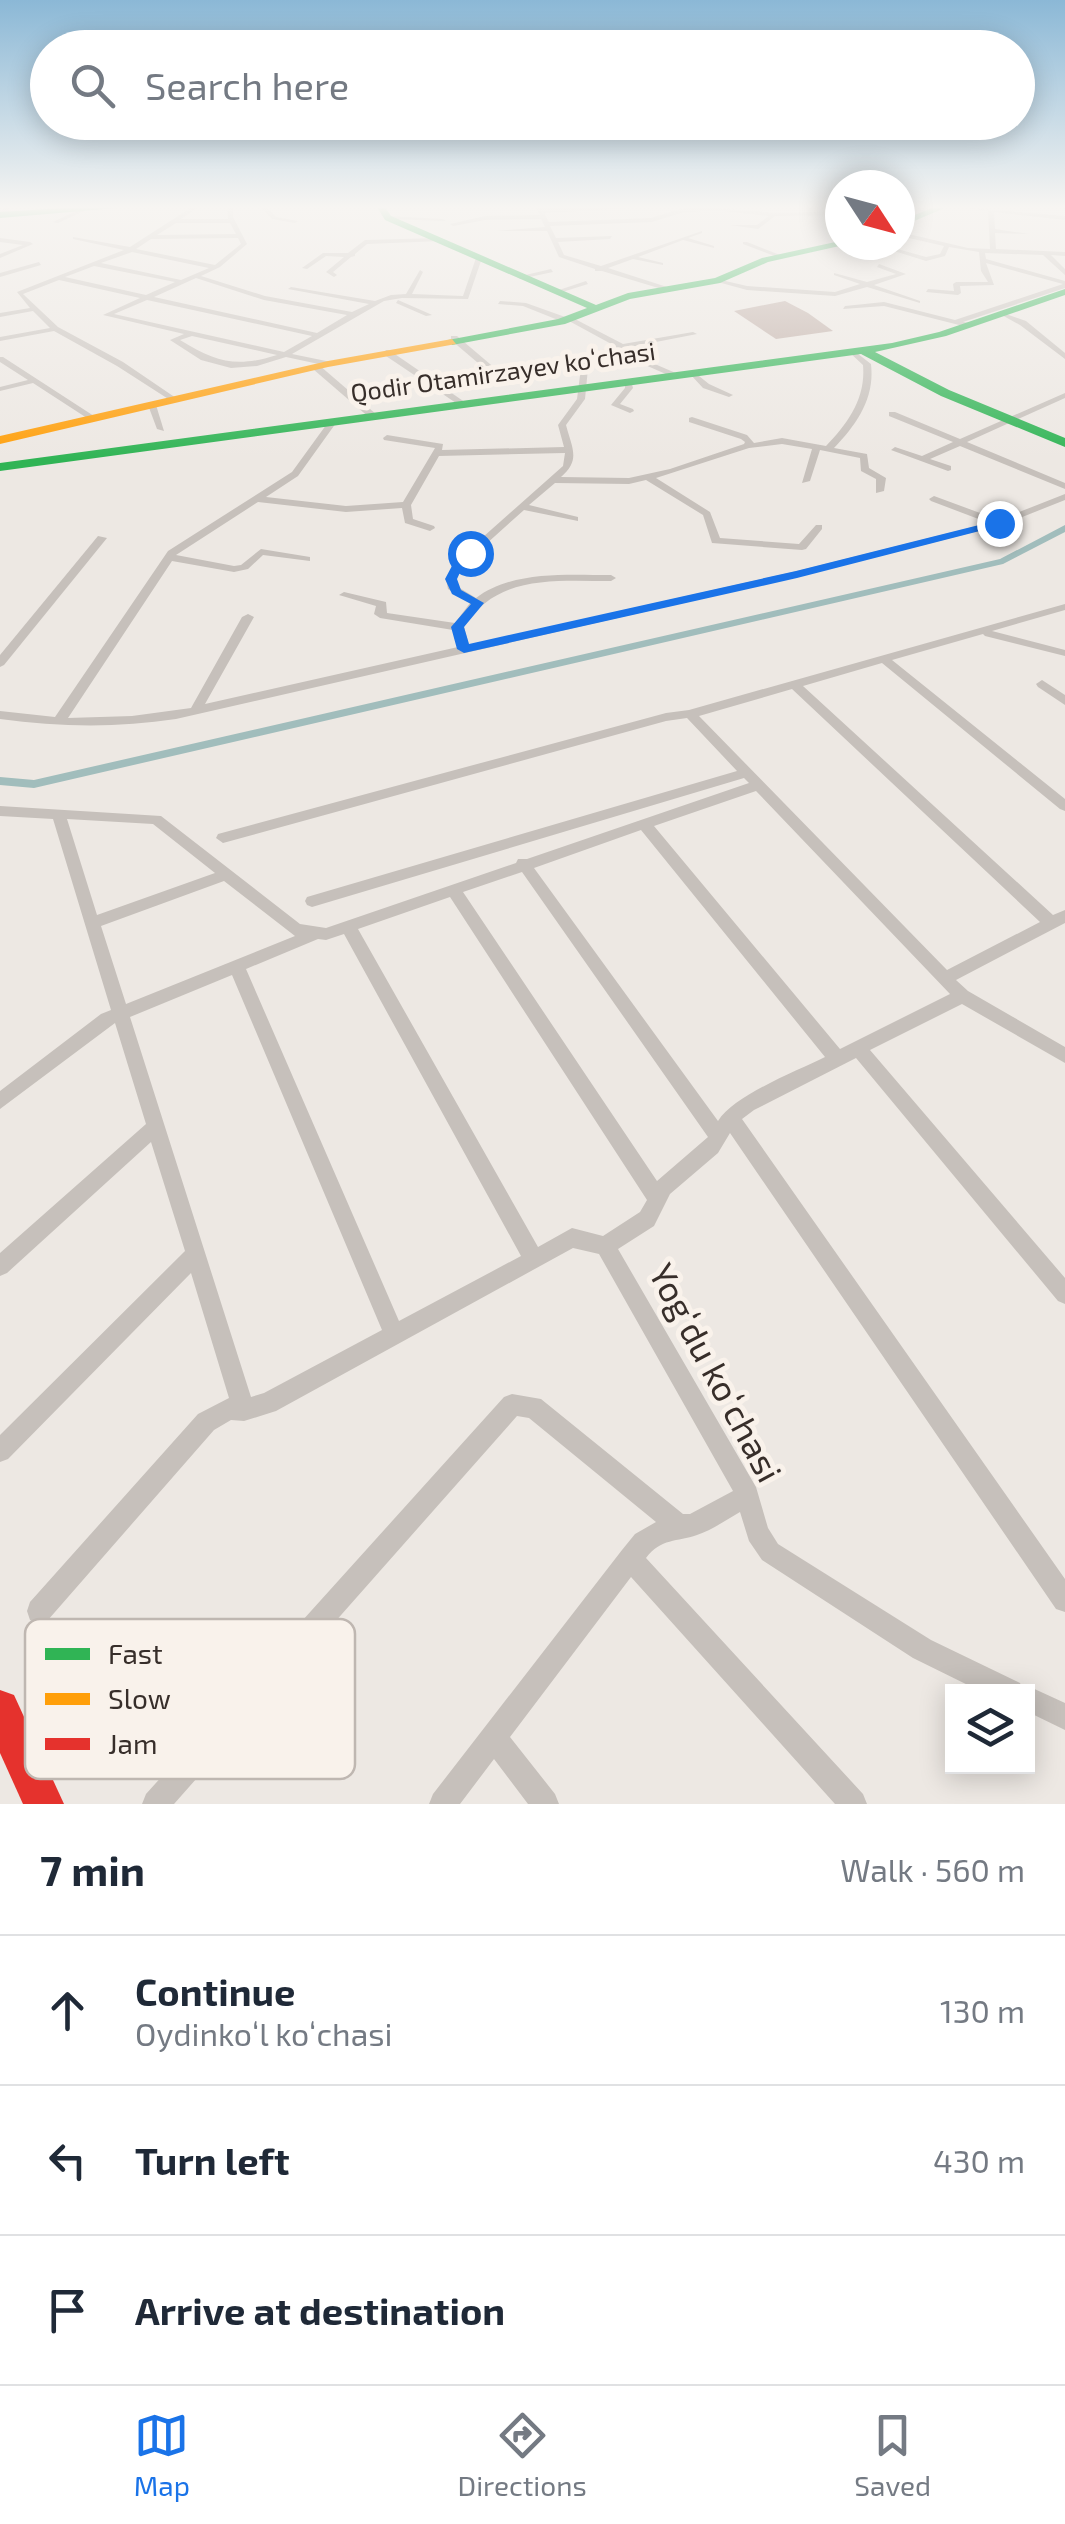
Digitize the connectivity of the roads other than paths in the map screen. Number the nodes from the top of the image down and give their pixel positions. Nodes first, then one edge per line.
1 (20, 291) edge
2 (116, 291) edge
3 (161, 291) edge
4 (243, 291) edge
5 (299, 291) edge
6 (410, 291) edge
7 (467, 291) edge
8 (568, 291) edge
9 (631, 291) edge
10 (793, 291) edge
11 (844, 291) edge
12 (889, 291) edge
13 (931, 291) edge
14 (957, 291) edge
15 (145, 298) junction
16 (390, 298) junction
17 (406, 298) junction
18 (1036, 298) edge
19 (918, 302) dead end
20 (377, 303) junction
21 (500, 303) dead end
22 (595, 308) junction
23 (844, 308) dead end
24 (35, 309) junction
25 (357, 314) junction
26 (0, 315) edge
27 (428, 315) dead end
28 (568, 320) junction
29 (960, 324) junction
30 (55, 329) junction
31 (192, 334) junction
32 (692, 334) dead end
33 (321, 336) junction
34 (454, 338) junction
35 (0, 339) edge
36 (620, 348) junction
37 (858, 351) junction
38 (386, 352) junction
39 (286, 355) junction
40 (1065, 357) edge
41 (0, 358) edge
42 (586, 359) junction
43 (322, 366) junction
44 (539, 369) dead end
45 (494, 372) dead end
46 (685, 375) junction
47 (32, 382) junction
48 (628, 383) junction
49 (0, 389) edge
50 (582, 389) junction
51 (729, 395) dead end
52 (1065, 395) edge
53 (162, 402) junction
54 (465, 404) junction
55 (630, 411) dead end
56 (892, 414) dead end
57 (374, 417) junction
58 (93, 418) junction
59 (692, 420) dead end
60 (1008, 420) junction
61 (332, 422) junction
62 (161, 429) dead end
63 (2, 437) edge
64 (387, 438) dead end
65 (958, 441) junction
66 (1065, 443) edge
67 (748, 446) junction
68 (823, 448) junction
69 (568, 450) junction
70 (895, 450) dead end
71 (437, 453) junction
72 (922, 459) junction
73 (0, 467) edge
74 (948, 468) dead end
75 (648, 477) junction
76 (553, 480) junction
77 (805, 481) dead end
78 (1065, 486) edge
79 (879, 491) dead end
80 (1065, 497) edge
81 (258, 499) junction
82 (934, 499) dead end
83 (406, 505) junction
84 (524, 507) junction
85 (575, 519) dead end
86 (999, 523) junction
87 (430, 528) dead end
88 (819, 528) dead end
89 (102, 538) dead end
90 (169, 558) junction
91 (306, 559) dead end
92 (611, 578) dead end
93 (344, 595) dead end
94 (478, 603) junction
95 (1065, 607) edge
96 (248, 617) dead end
97 (458, 627) junction
98 (986, 632) junction
99 (464, 649) junction
100 (1065, 653) edge
101 (885, 660) junction
102 (0, 663) edge
103 (1042, 684) dead end
104 (795, 685) junction
105 (1065, 701) edge
106 (196, 710) junction
107 (690, 714) junction
108 (0, 715) edge
109 (59, 721) junction
110 (746, 773) junction
111 (758, 785) junction
112 (1065, 806) edge
113 (0, 810) edge
114 (59, 816) junction
115 (644, 824) junction
116 (223, 838) dead end
117 (523, 864) junction
118 (226, 875) junction
119 (453, 890) junction
120 (312, 901) dead end
121 (1058, 919) edge
122 (92, 923) junction
123 (350, 928) junction
124 (312, 934) junction
125 (236, 965) junction
126 (945, 978) junction
127 (962, 996) junction
128 (119, 1014) junction
129 (857, 1047) junction
130 (1065, 1056) edge
131 (836, 1057) junction
132 (0, 1102) edge
133 (725, 1127) junction
134 (154, 1128) junction
135 (658, 1200) junction
136 (606, 1246) junction
137 (193, 1257) junction
138 (534, 1260) junction
139 (0, 1266) edge
140 (1065, 1294) edge
141 (395, 1335) junction
142 (244, 1410) junction
143 (0, 1451) edge
144 (748, 1495) junction
145 (680, 1528) junction
146 (630, 1558) junction
147 (1065, 1600) edge
148 (39, 1611) dead end
149 (321, 1619) edge
150 (994, 1684) edge
151 (1035, 1702) edge
152 (0, 1709) edge
153 (1065, 1717) edge
154 (494, 1736) junction
155 (25, 1763) edge
156 (32, 1779) edge
157 (178, 1779) edge
158 (44, 1804) edge
159 (156, 1804) edge
160 (442, 1804) edge
161 (545, 1804) edge
162 (853, 1804) edge

1 - 24 street
2 - 15 street
3 - 15 street
4 - 25 street
5 - 20 street
6 - 17 street
7 - 17 street
8 - 22 street
9 - 22 street
10 - 11 street
12 - 19 street
13 - 14 street
15 - 31 street
15 - 33 street
16 - 17 street
16 - 20 street
16 - 27 street
18 - 29 street, Qodir Otamirzayev koʻchasi
18 - 40 street
20 - 25 street
21 - 28 street
22 - 28 street
23 - 29 street
24 - 26 street
24 - 30 street
25 - 33 street
28 - 34 street
28 - 36 street
29 - 37 street, Qodir Otamirzayev koʻchasi
30 - 35 street
30 - 53 street
31 - 39 street
31 - 39 street
32 - 36 street
33 - 39 street
34 - 38 street
34 - 45 street
36 - 42 street
36 - 46 street
37 - 46 street, Qodir Otamirzayev koʻchasi
37 - 60 street
37 - 68 street
38 - 43 street
38 - 54 street
39 - 43 street
41 - 47 street
42 - 44 street
42 - 50 street
43 - 53 street
43 - 57 street
46 - 48 street, Qodir Otamirzayev koʻchasi
46 - 51 street
47 - 49 street
47 - 58 street
48 - 50 street, Qodir Otamirzayev koʻchasi
48 - 55 street
50 - 54 street, Qodir Otamirzayev koʻchasi
50 - 69 street
52 - 60 street
53 - 58 street
53 - 62 street
54 - 57 street, Qodir Otamirzayev koʻchasi
56 - 65 street
57 - 61 street, Qodir Otamirzayev koʻchasi
58 - 63 street
59 - 67 street
60 - 65 street
60 - 66 street
61 - 73 street, Qodir Otamirzayev koʻchasi
61 - 81 street
64 - 71 street
65 - 72 street
65 - 78 street
67 - 68 street
67 - 75 street
68 - 77 street
68 - 79 street
69 - 71 street
69 - 76 street
70 - 72 street
71 - 83 street
72 - 74 street
75 - 76 street
75 - 88 street
76 - 84 street
80 - 86 street
81 - 83 street
81 - 90 street
82 - 86 street
83 - 87 street
84 - 85 street
84 - 94 street
86 - 99 street
89 - 102 street
90 - 91 street
90 - 109 street
92 - 94 street
93 - 97 street
94 - 97 street
95 - 98 street
96 - 106 street
97 - 99 street
98 - 100 street
98 - 101 street
99 - 106 street
101 - 104 street
101 - 112 street
103 - 105 street
104 - 107 street
104 - 121 street
106 - 109 street
107 - 110 street
107 - 116 street
108 - 109 street
110 - 111 street
110 - 120 street
111 - 115 street
111 - 126 street
113 - 114 street
114 - 118 street
114 - 122 street
115 - 117 street
115 - 131 street
117 - 119 street
117 - 133 street
118 - 122 street
118 - 124 street
119 - 123 street
119 - 135 street
121 - 126 street
122 - 128 street
123 - 124 street
123 - 138 street
124 - 125 street
125 - 128 street
125 - 141 street
126 - 127 street
127 - 129 street
127 - 130 street
128 - 132 street
128 - 134 street
129 - 131 street
129 - 140 street
131 - 133 street
133 - 135 street
133 - 147 street
134 - 137 street
134 - 139 street
135 - 136 street
136 - 138 street
136 - 144 street, Yogʻdu koʻchasi
137 - 142 street
137 - 143 street
138 - 141 street
141 - 142 street
142 - 148 street
144 - 145 street
144 - 150 street, Yogʻdu koʻchasi
145 - 146 street
145 - 149 street
146 - 154 street
146 - 162 street
151 - 153 street
152 - 155 street
154 - 160 street
154 - 161 street
156 - 158 street
157 - 159 street

